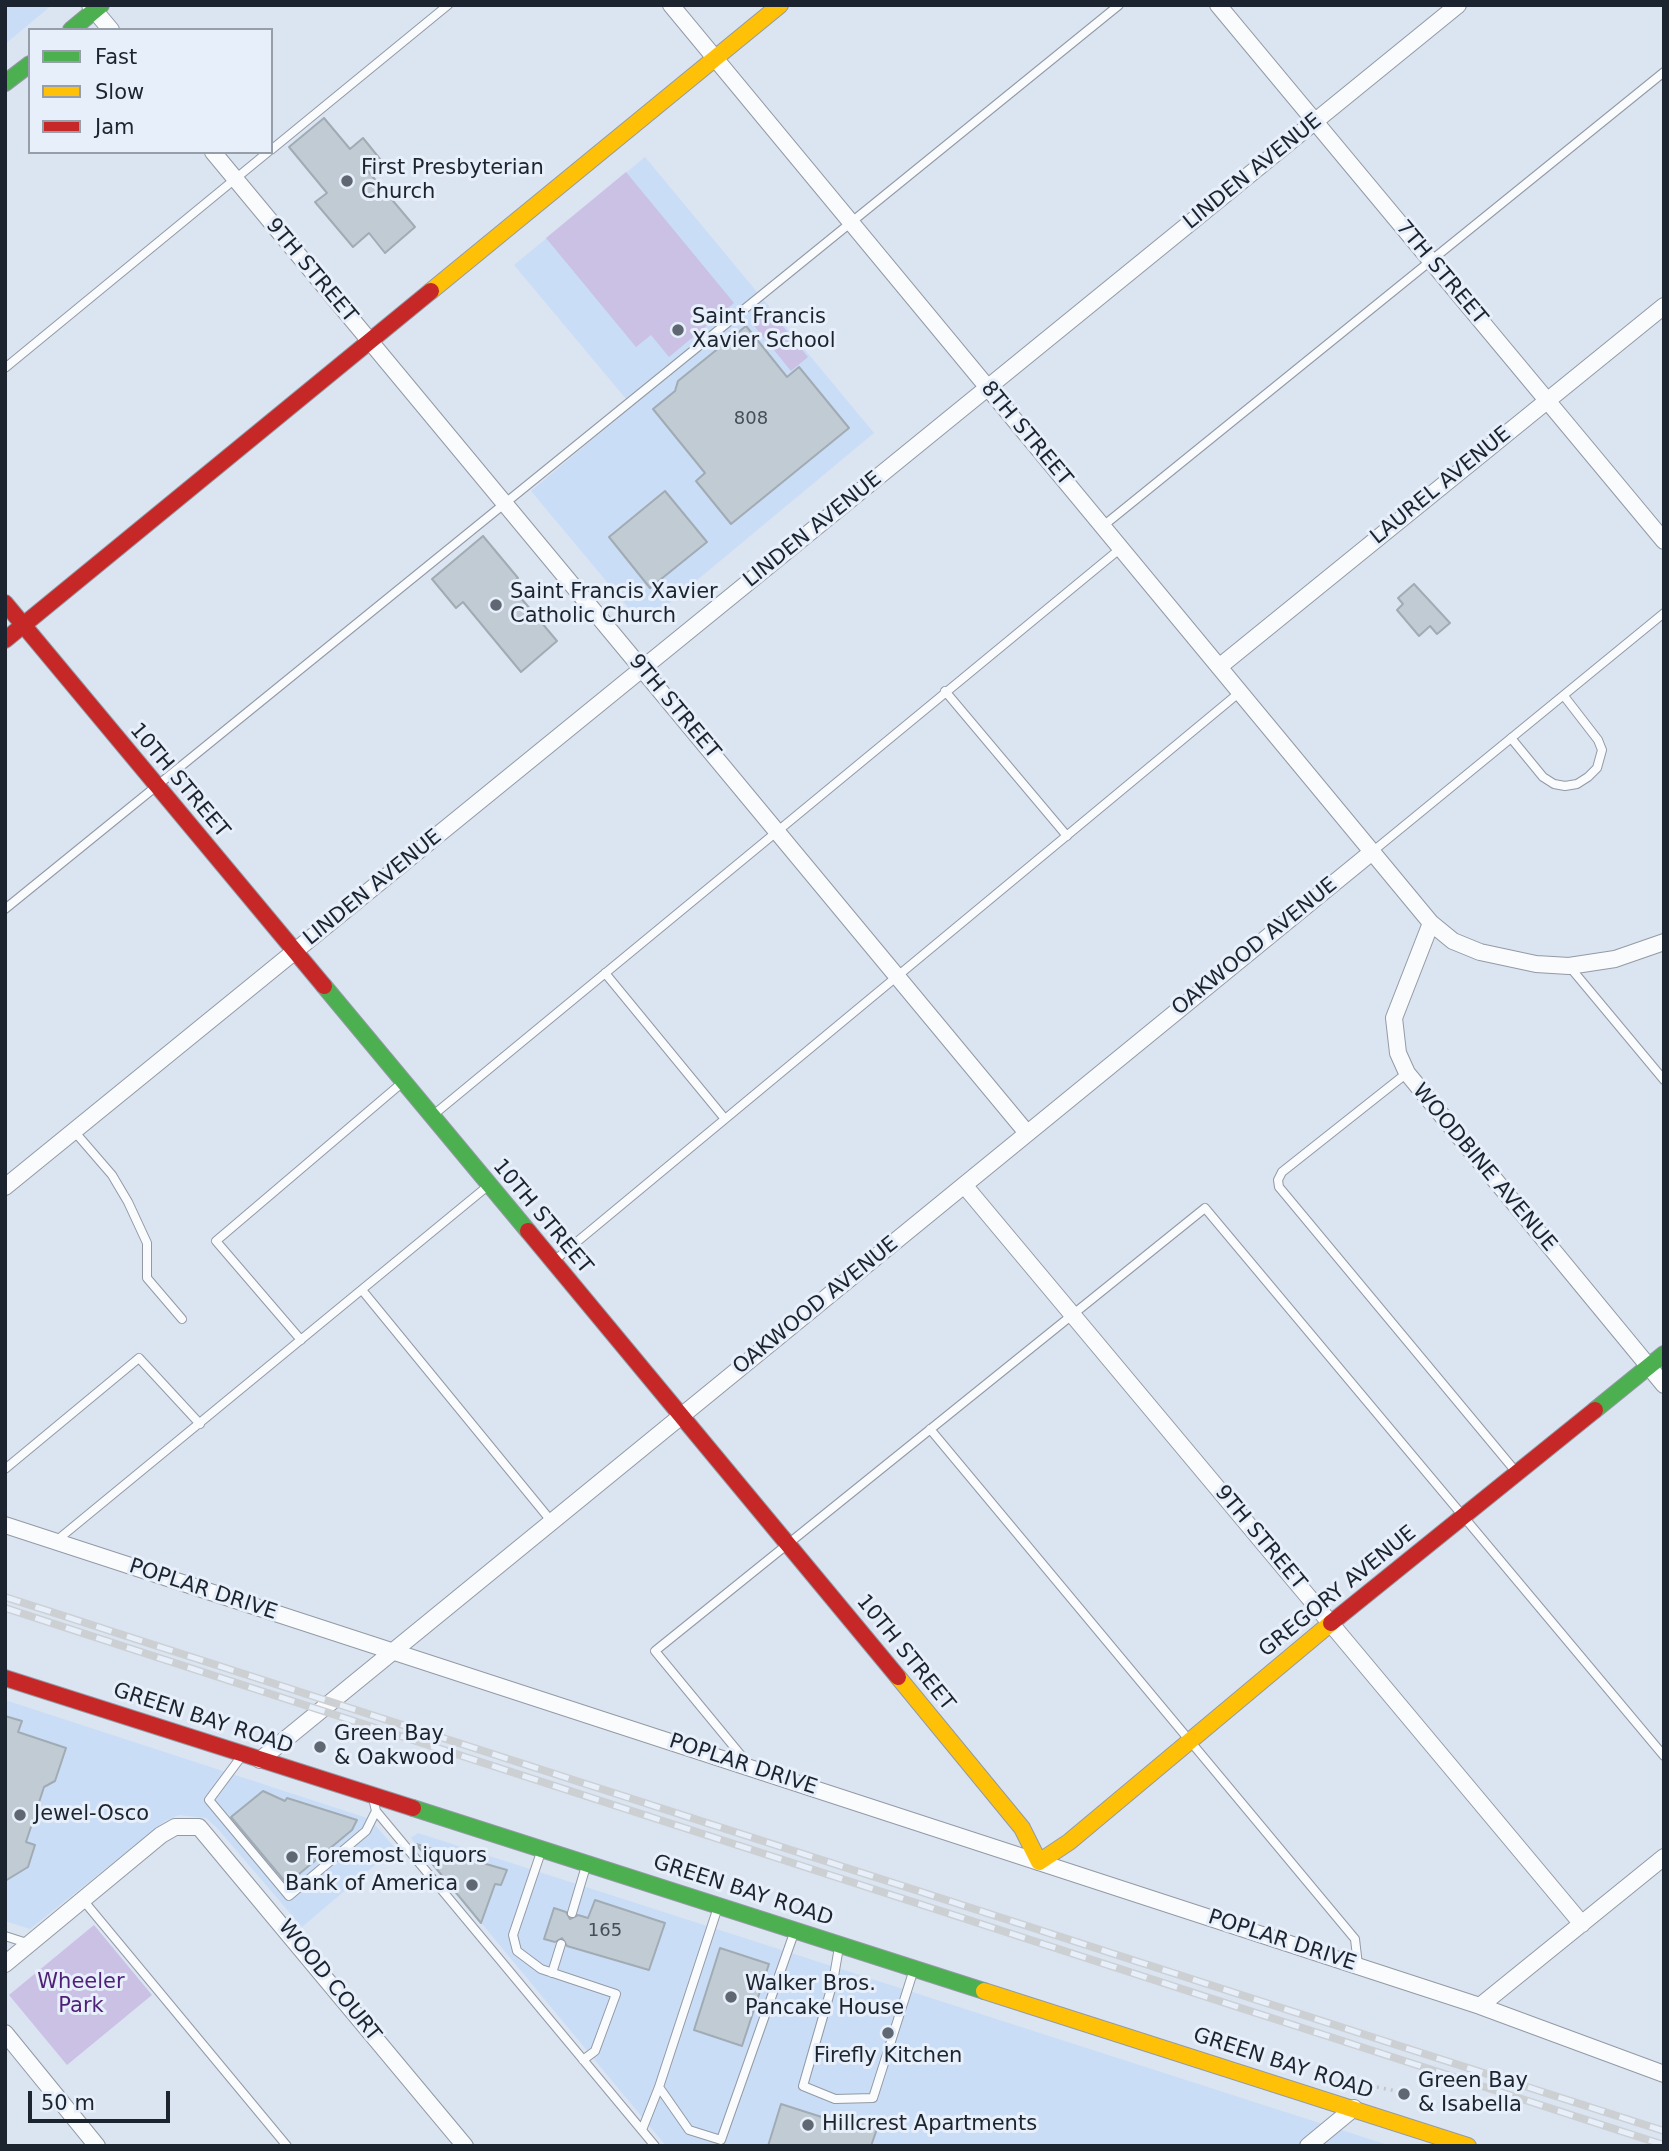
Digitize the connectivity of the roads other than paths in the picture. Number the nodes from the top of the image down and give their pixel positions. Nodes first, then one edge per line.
1 (448, 5) edge
2 (671, 5) edge
3 (780, 5) edge
4 (1119, 5) edge
5 (1218, 5) edge
6 (1458, 5) edge
7 (96, 7) edge
8 (73, 28) edge
9 (110, 28) edge
10 (715, 58) junction
11 (28, 66) edge
12 (1664, 72) edge
13 (5, 83) edge
14 (1315, 122) junction
15 (273, 149) edge
16 (214, 154) edge
17 (266, 154) edge
18 (235, 179) junction
19 (851, 223) junction
20 (1431, 261) junction
21 (1664, 306) edge
22 (368, 340) junction
23 (5, 368) edge
24 (988, 388) junction
25 (1546, 400) junction
26 (505, 504) junction
27 (1103, 526) junction
28 (1664, 541) edge
29 (1121, 548) junction
30 (5, 603) edge
31 (1664, 613) edge
32 (24, 625) junction
33 (5, 640) edge
34 (1219, 667) junction
35 (642, 669) junction
36 (945, 691) junction
37 (1240, 692) junction
38 (1564, 696) junction
39 (1511, 738) junction
40 (157, 786) junction
41 (778, 830) junction
42 (1067, 836) junction
43 (1377, 857) junction
44 (5, 909) edge
45 (1431, 923) junction
46 (1664, 942) edge
47 (294, 953) junction
48 (1569, 966) junction
49 (605, 973) junction
50 (898, 976) junction
51 (1407, 1073) junction
52 (1664, 1080) edge
53 (403, 1082) junction
54 (432, 1116) junction
55 (725, 1119) junction
56 (74, 1131) junction
57 (1027, 1133) junction
58 (489, 1185) junction
59 (964, 1185) junction
60 (5, 1187) edge
61 (553, 1262) junction
62 (362, 1290) junction
63 (1072, 1315) junction
64 (182, 1319) dead end
65 (301, 1340) junction
66 (1664, 1354) edge
67 (1649, 1367) junction
68 (1664, 1385) edge
69 (681, 1417) junction
70 (200, 1423) junction
71 (930, 1429) junction
72 (5, 1469) edge
73 (1517, 1473) junction
74 (1464, 1517) junction
75 (552, 1522) junction
76 (5, 1525) edge
77 (56, 1541) junction
78 (788, 1544) junction
79 (1331, 1623) junction
80 (392, 1651) junction
81 (5, 1678) edge
82 (1190, 1740) junction
83 (242, 1754) junction
84 (1664, 1756) edge
85 (260, 1760) junction
86 (752, 1768) junction
87 (374, 1803) junction
88 (542, 1849) junction
89 (1664, 1857) edge
90 (1039, 1862) junction
91 (587, 1864) junction
92 (83, 1900) junction
93 (719, 1906) junction
94 (572, 1913) dead end
95 (1582, 1924) junction
96 (795, 1930) junction
97 (5, 1936) edge
98 (30, 1944) junction
99 (561, 1944) dead end
100 (840, 1944) junction
101 (5, 1964) edge
102 (1359, 1966) junction
103 (915, 1968) junction
104 (552, 1973) junction
105 (1480, 2006) junction
106 (5, 2034) edge
107 (583, 2060) junction
108 (1664, 2074) edge
109 (659, 2087) junction
110 (1354, 2108) junction
111 (642, 2130) junction
112 (97, 2146) edge
113 (287, 2146) edge
114 (465, 2146) edge
115 (655, 2146) edge
116 (1308, 2146) edge
117 (1468, 2146) edge

1 - 15 lane
2 - 10 street, 8TH STREET
3 - 10 street
4 - 19 lane
5 - 14 street, 7TH STREET
6 - 14 street, LINDEN AVENUE
7 - 8 street
7 - 9 street
10 - 19 street, 8TH STREET
10 - 22 street
11 - 13 street
12 - 20 lane
14 - 20 street, 7TH STREET
14 - 24 street, LINDEN AVENUE
16 - 18 street, 9TH STREET
17 - 18 lane
18 - 22 street, 9TH STREET
18 - 23 lane
19 - 24 street, 8TH STREET
19 - 26 lane
20 - 25 street, 7TH STREET
20 - 27 lane
21 - 25 street, LAUREL AVENUE
22 - 26 street, 9TH STREET
22 - 32 street
24 - 27 street, 8TH STREET
24 - 35 street, LINDEN AVENUE
25 - 28 street, 7TH STREET
25 - 34 street, LAUREL AVENUE
26 - 35 street, 9TH STREET
26 - 40 lane
27 - 29 street, 8TH STREET
29 - 34 street, 8TH STREET
29 - 36 lane
30 - 32 street, 10TH STREET
31 - 38 lane
32 - 33 street
32 - 40 street, 10TH STREET
34 - 37 street, 8TH STREET
35 - 41 street, 9TH STREET
35 - 47 street, LINDEN AVENUE
36 - 41 lane
36 - 42 lane
37 - 42 lane
37 - 43 street, 8TH STREET
38 - 39 lane
38 - 39 lane
39 - 43 lane
40 - 44 lane
40 - 47 street, 10TH STREET
41 - 49 lane
41 - 50 street, 9TH STREET
42 - 50 lane
43 - 45 street, 8TH STREET
43 - 57 street, OAKWOOD AVENUE
45 - 48 street, 8TH STREET
45 - 51 street, WOODBINE AVENUE
46 - 48 street, 8TH STREET
47 - 53 street, 10TH STREET
47 - 56 street, LINDEN AVENUE
48 - 52 lane
49 - 54 lane
49 - 55 lane
50 - 55 lane
50 - 57 street, 9TH STREET
51 - 67 street, WOODBINE AVENUE
51 - 73 lane
53 - 54 street, 10TH STREET
53 - 65 lane
54 - 58 street, 10TH STREET
55 - 61 lane
56 - 60 street, LINDEN AVENUE
56 - 64 lane
57 - 59 street, OAKWOOD AVENUE
58 - 61 street, 10TH STREET
58 - 62 lane
59 - 63 street, 9TH STREET
59 - 69 street, OAKWOOD AVENUE
61 - 69 street, 10TH STREET
62 - 65 lane
62 - 75 lane
63 - 71 lane
63 - 74 lane
63 - 79 street, 9TH STREET
65 - 70 lane
66 - 67 street, GREGORY AVENUE
67 - 68 street, WOODBINE AVENUE
67 - 73 street, GREGORY AVENUE
69 - 75 street, OAKWOOD AVENUE
69 - 78 street, 10TH STREET
70 - 72 lane
70 - 77 lane
71 - 78 lane
71 - 82 lane
73 - 74 street, GREGORY AVENUE
74 - 79 street, GREGORY AVENUE
74 - 84 lane
75 - 80 street, OAKWOOD AVENUE
76 - 77 street, POPLAR DRIVE
77 - 80 street, POPLAR DRIVE
78 - 86 lane
78 - 90 street, 10TH STREET
79 - 82 street, GREGORY AVENUE
79 - 95 street, 9TH STREET
80 - 85 street, OAKWOOD AVENUE
80 - 86 street, POPLAR DRIVE
81 - 83 street, GREEN BAY ROAD
82 - 90 street, GREGORY AVENUE
82 - 102 lane
83 - 85 street, GREEN BAY ROAD
83 - 87 lane
85 - 87 street, GREEN BAY ROAD
86 - 90 street, POPLAR DRIVE
87 - 88 street, GREEN BAY ROAD
87 - 107 lane
88 - 91 street, GREEN BAY ROAD
88 - 104 lane
89 - 95 street
90 - 102 street, POPLAR DRIVE
91 - 93 street, GREEN BAY ROAD
91 - 94 lane
92 - 98 street
92 - 113 lane
92 - 114 street, WOOD COURT
93 - 96 street, GREEN BAY ROAD
93 - 109 lane
95 - 105 street
96 - 100 street, GREEN BAY ROAD
96 - 109 lane
97 - 98 lane
98 - 101 street
99 - 104 lane
100 - 103 street, GREEN BAY ROAD
100 - 103 lane
102 - 105 street, POPLAR DRIVE
103 - 110 street, GREEN BAY ROAD
104 - 107 lane
105 - 108 street, POPLAR DRIVE
106 - 112 street
107 - 111 lane
109 - 111 lane
110 - 116 street
110 - 117 street, GREEN BAY ROAD
111 - 115 lane

